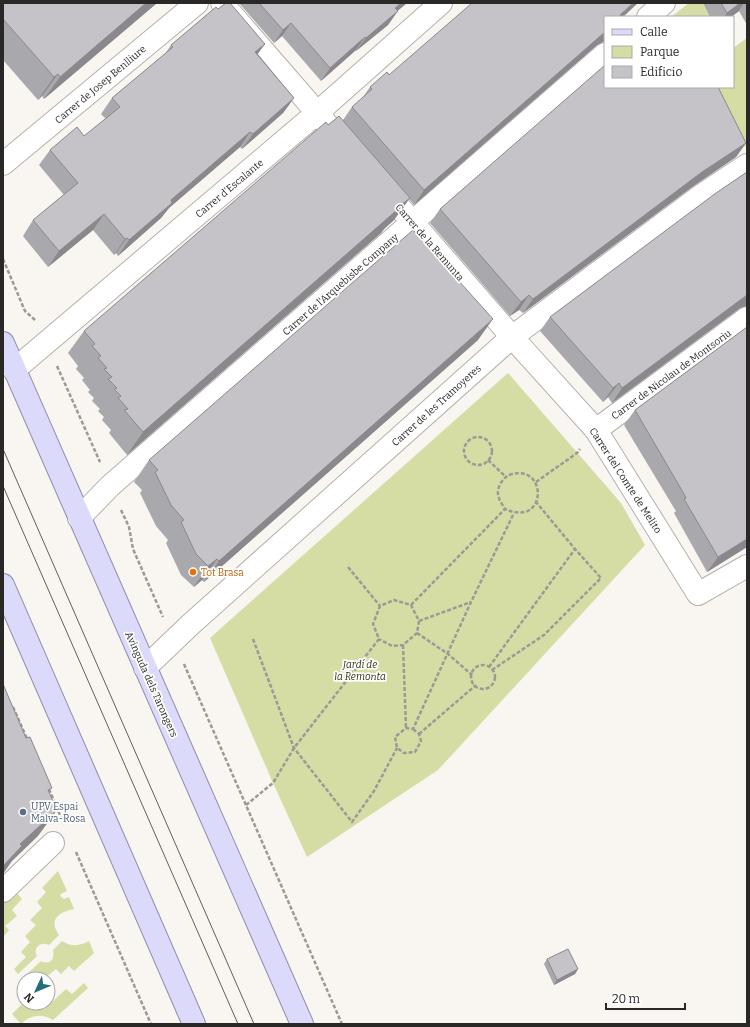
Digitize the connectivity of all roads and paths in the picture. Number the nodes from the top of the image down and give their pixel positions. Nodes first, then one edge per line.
1 (198, 3) edge
2 (222, 3) edge
3 (441, 3) edge
4 (664, 3) edge
5 (649, 16) edge
6 (604, 55) edge
7 (317, 113) junction
8 (3, 164) edge
9 (747, 165) edge
10 (412, 221) junction
11 (3, 259) edge
12 (747, 318) edge
13 (38, 323) dead end
14 (512, 337) junction
15 (3, 344) edge
16 (56, 364) dead end
17 (14, 370) junction
18 (596, 430) junction
19 (488, 460) junction
20 (103, 469) dead end
21 (506, 477) junction
22 (536, 482) junction
23 (536, 502) junction
24 (120, 508) dead end
25 (505, 509) junction
26 (514, 513) junction
27 (79, 518) junction
28 (575, 549) junction
29 (348, 567) dead end
30 (745, 571) edge
31 (3, 585) edge
32 (471, 602) junction
33 (410, 605) junction
34 (380, 606) junction
35 (164, 619) dead end
36 (419, 621) junction
37 (417, 633) junction
38 (253, 639) dead end
39 (379, 639) junction
40 (403, 645) junction
41 (448, 654) junction
42 (184, 664) dead end
43 (489, 667) junction
44 (145, 668) junction
45 (492, 670) junction
46 (472, 675) junction
47 (476, 685) junction
48 (406, 728) junction
49 (413, 729) junction
50 (420, 734) junction
51 (294, 748) junction
52 (397, 748) junction
53 (246, 804) junction
54 (53, 843) edge
55 (3, 891) edge
56 (194, 1024) edge
57 (302, 1024) edge
58 (342, 1024) edge

1 - 8 street, Carrer de Josep Benlliure
2 - 7 street, Carrer de la Remunta
3 - 7 street, Carrer d'Escalante
4 - 5 street
6 - 10 street, Carrer de l'Arquebisbe Company
7 - 10 street, Carrer de la Remunta
7 - 17 street, Carrer d'Escalante
9 - 14 street, Carrer de les Tramoyeres
10 - 14 street, Carrer de la Remunta
10 - 27 street, Carrer de l'Arquebisbe Company
11 - 13 path
12 - 18 street, Carrer de Nicolau de Montsoriu
14 - 18 street, Carrer del Comte de Melito
14 - 44 street, Carrer de les Tramoyeres
15 - 17 main road, Avinguda dels Tarongers
16 - 20 path
17 - 27 main road, Avinguda dels Tarongers
18 - 22 path
18 - 30 street, Carrer del Comte de Melito
19 - 19 path
19 - 21 path
21 - 22 path
21 - 25 path
22 - 23 path
23 - 26 path
23 - 28 path
24 - 35 path
25 - 26 path
25 - 33 path
26 - 32 path
27 - 44 main road, Avinguda dels Tarongers
28 - 43 path
28 - 45 path
29 - 34 path
31 - 56 main road
32 - 36 path
32 - 41 path
33 - 34 path
33 - 36 path
34 - 39 path
36 - 37 path
37 - 40 path
37 - 41 path
38 - 51 path
39 - 40 path
39 - 51 path
40 - 48 path
41 - 46 path
41 - 49 path
42 - 53 path
43 - 45 path
43 - 46 path
44 - 57 main road, Avinguda dels Tarongers
45 - 47 path
46 - 47 path
47 - 50 path
48 - 49 path
48 - 52 path
49 - 50 path
50 - 52 path
51 - 52 path
51 - 53 path
53 - 58 path
54 - 55 street

